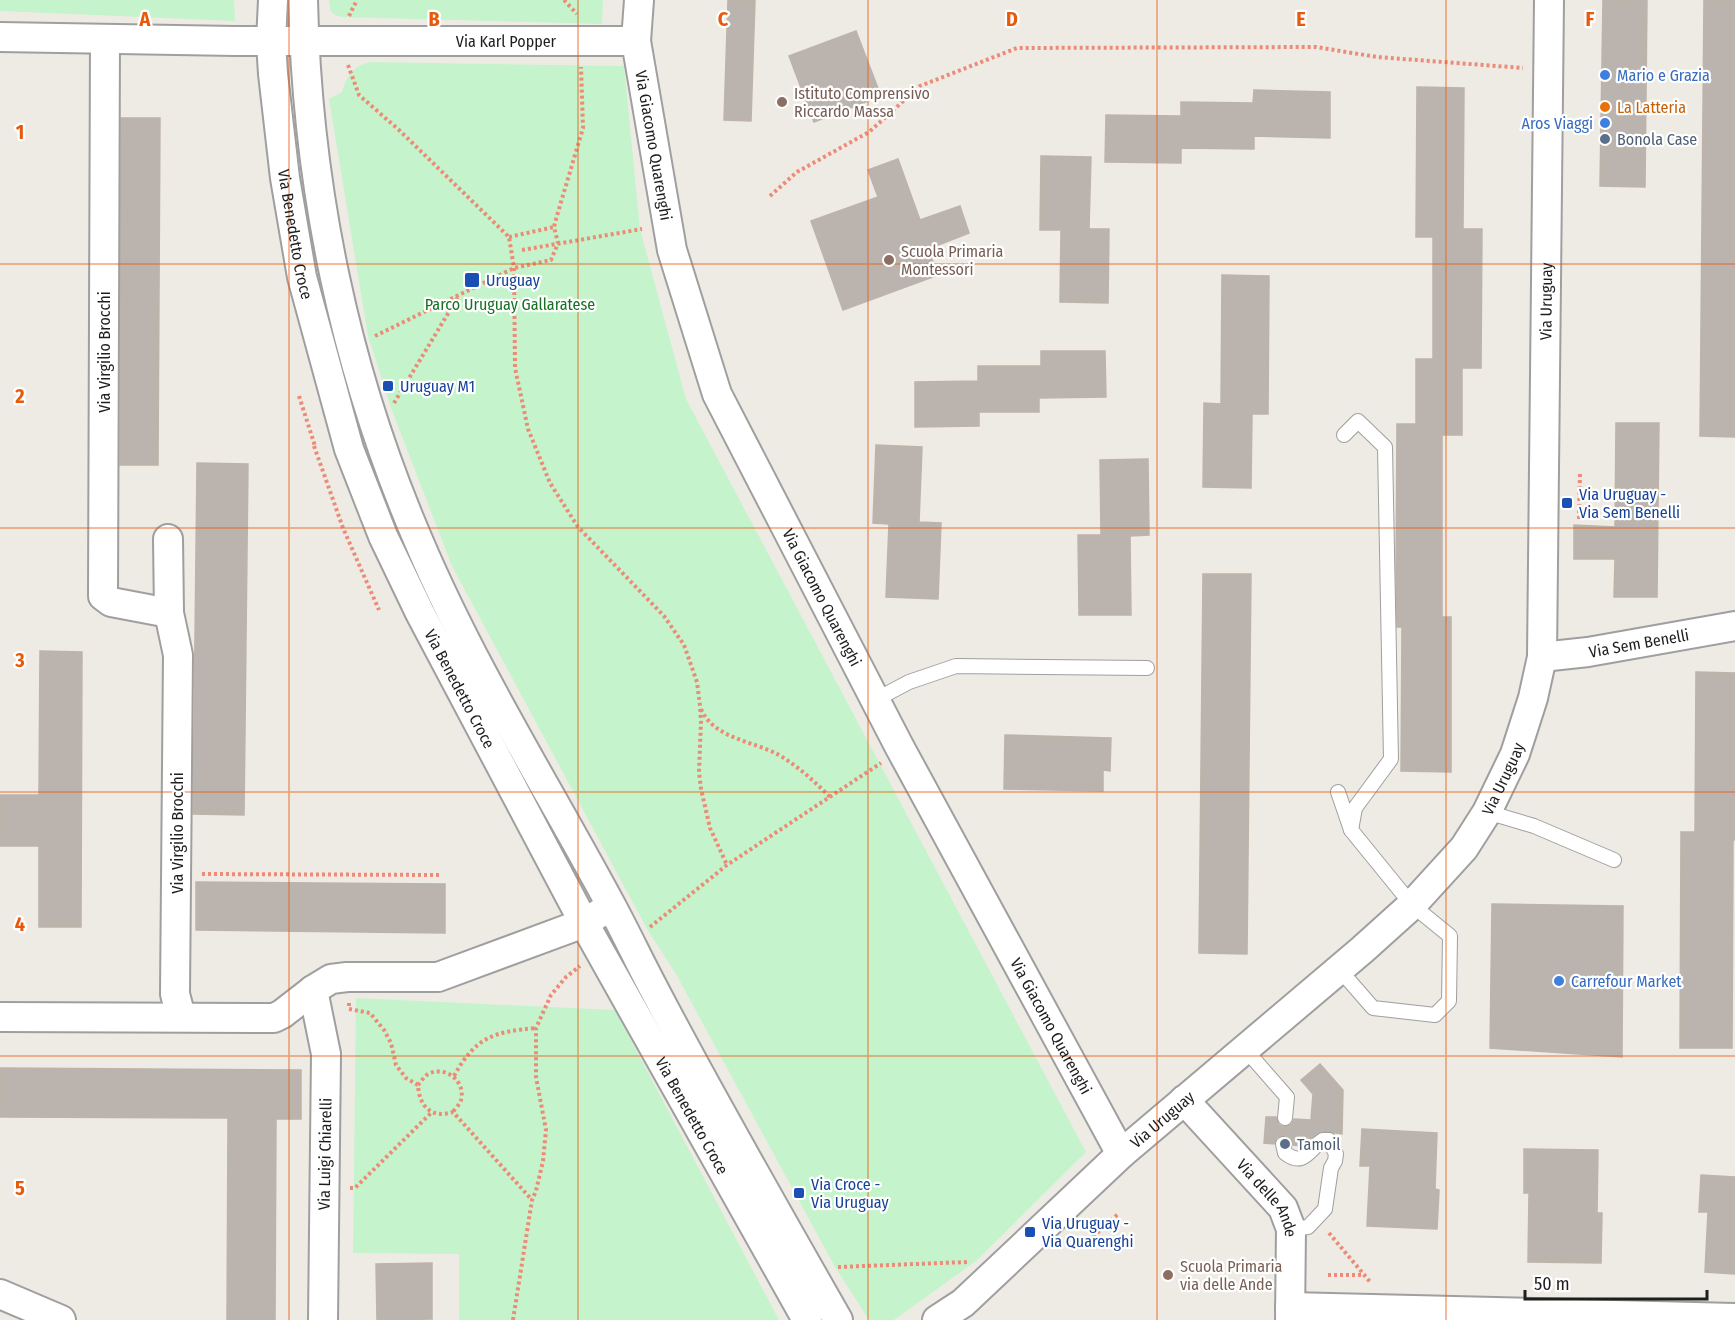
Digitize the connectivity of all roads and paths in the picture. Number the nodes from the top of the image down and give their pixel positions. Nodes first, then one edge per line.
1 (273, 0) edge
2 (303, 0) edge
3 (564, 0) edge
4 (639, 0) edge
5 (1549, 0) edge
6 (578, 15) dead end
7 (0, 37) edge
8 (105, 39) junction
9 (304, 41) junction
10 (636, 41) junction
11 (271, 42) junction
12 (340, 42) junction
13 (584, 62) dead end
14 (1548, 69) junction
15 (770, 196) dead end
16 (554, 227) junction
17 (646, 228) dead end
18 (509, 237) junction
19 (558, 243) junction
20 (522, 250) dead end
21 (514, 268) junction
22 (459, 296) junction
23 (371, 338) dead end
24 (299, 396) dead end
25 (391, 408) dead end
26 (1344, 435) dead end
27 (322, 444) dead end
28 (314, 446) junction
29 (1580, 472) dead end
30 (1579, 519) dead end
31 (168, 539) dead end
32 (379, 609) dead end
33 (169, 613) junction
34 (1735, 626) edge
35 (1542, 657) junction
36 (1148, 668) dead end
37 (875, 700) junction
38 (700, 706) junction
39 (884, 761) dead end
40 (1338, 792) dead end
41 (830, 797) junction
42 (1487, 812) junction
43 (1351, 830) junction
44 (1614, 860) dead end
45 (727, 865) junction
46 (177, 874) junction
47 (439, 875) dead end
48 (1412, 905) junction
49 (612, 907) junction
50 (584, 922) junction
51 (647, 930) dead end
52 (585, 962) dead end
53 (1339, 969) junction
54 (347, 977) junction
55 (313, 990) junction
56 (0, 1017) edge
57 (181, 1017) junction
58 (536, 1028) junction
59 (1245, 1049) junction
60 (454, 1076) junction
61 (418, 1085) junction
62 (1184, 1100) junction
63 (432, 1112) junction
64 (453, 1112) junction
65 (1285, 1118) dead end
66 (1283, 1144) dead end
67 (1121, 1154) junction
68 (325, 1187) junction
69 (532, 1200) junction
70 (1118, 1215) dead end
71 (1291, 1229) junction
72 (1329, 1233) dead end
73 (1084, 1245) dead end
74 (976, 1261) dead end
75 (835, 1267) dead end
76 (1328, 1275) dead end
77 (1365, 1275) junction
78 (1376, 1288) dead end
79 (0, 1294) edge
80 (958, 1312) edge
81 (1290, 1314) edge
82 (1735, 1318) edge
83 (61, 1320) edge
84 (323, 1320) edge
85 (513, 1320) edge
86 (807, 1320) edge
87 (838, 1320) edge
88 (938, 1320) edge

1 - 11 street, Via Benedetto Croce
2 - 9 street, Via Benedetto Croce
3 - 6 path
4 - 10 street, Via Giacomo Quarenghi
5 - 14 street, Via Uruguay
7 - 8 street, Via Karl Popper
8 - 11 street, Via Karl Popper
8 - 33 street, Via Virgilio Brocchi
9 - 11 street, Via Karl Popper
9 - 12 street, Via Karl Popper
9 - 49 street, Via Benedetto Croce
10 - 12 street, Via Karl Popper
10 - 37 street, Via Giacomo Quarenghi
11 - 50 street, Via Benedetto Croce
12 - 18 path
13 - 16 path
14 - 15 path
14 - 35 street, Via Uruguay
16 - 18 path
16 - 19 path
17 - 19 path
18 - 21 path
19 - 20 path
19 - 21 path
21 - 22 path
21 - 38 path
22 - 23 path
22 - 25 path
24 - 28 path
26 - 43 lane
27 - 28 path
28 - 32 path
29 - 30 path
31 - 33 street, Via Virgilio Brocchi
33 - 46 street, Via Virgilio Brocchi
34 - 35 street, Via Sem Benelli
35 - 42 street, Via Uruguay
36 - 37 lane
37 - 67 street, Via Giacomo Quarenghi
38 - 41 path
38 - 45 path
39 - 41 path
40 - 43 lane
41 - 45 path
42 - 44 lane
42 - 48 street, Via Uruguay
43 - 48 lane
45 - 51 path
46 - 47 path
46 - 57 street, Via Virgilio Brocchi
48 - 53 street, Via Uruguay
48 - 53 lane
49 - 50 street
49 - 87 street, Via Benedetto Croce
50 - 54 street
50 - 86 street, Via Benedetto Croce
52 - 58 path
53 - 59 street, Via Uruguay
54 - 55 street
54 - 61 path
55 - 57 street
55 - 68 street, Via Luigi Chiarelli
56 - 57 street
58 - 60 path
58 - 69 path
59 - 62 street, Via Uruguay
59 - 65 lane
60 - 61 path
60 - 64 path
61 - 63 path
62 - 67 street, Via Uruguay
62 - 71 street, Via delle Ande
63 - 64 path
63 - 68 path
64 - 69 path
66 - 71 lane
67 - 80 street, Via Uruguay
68 - 84 street, Via Luigi Chiarelli
69 - 85 path
70 - 73 path
71 - 81 street, Via delle Ande
72 - 77 path
74 - 75 path
76 - 77 path
77 - 78 path
79 - 83 street
80 - 88 street, Via Uruguay
81 - 82 street

